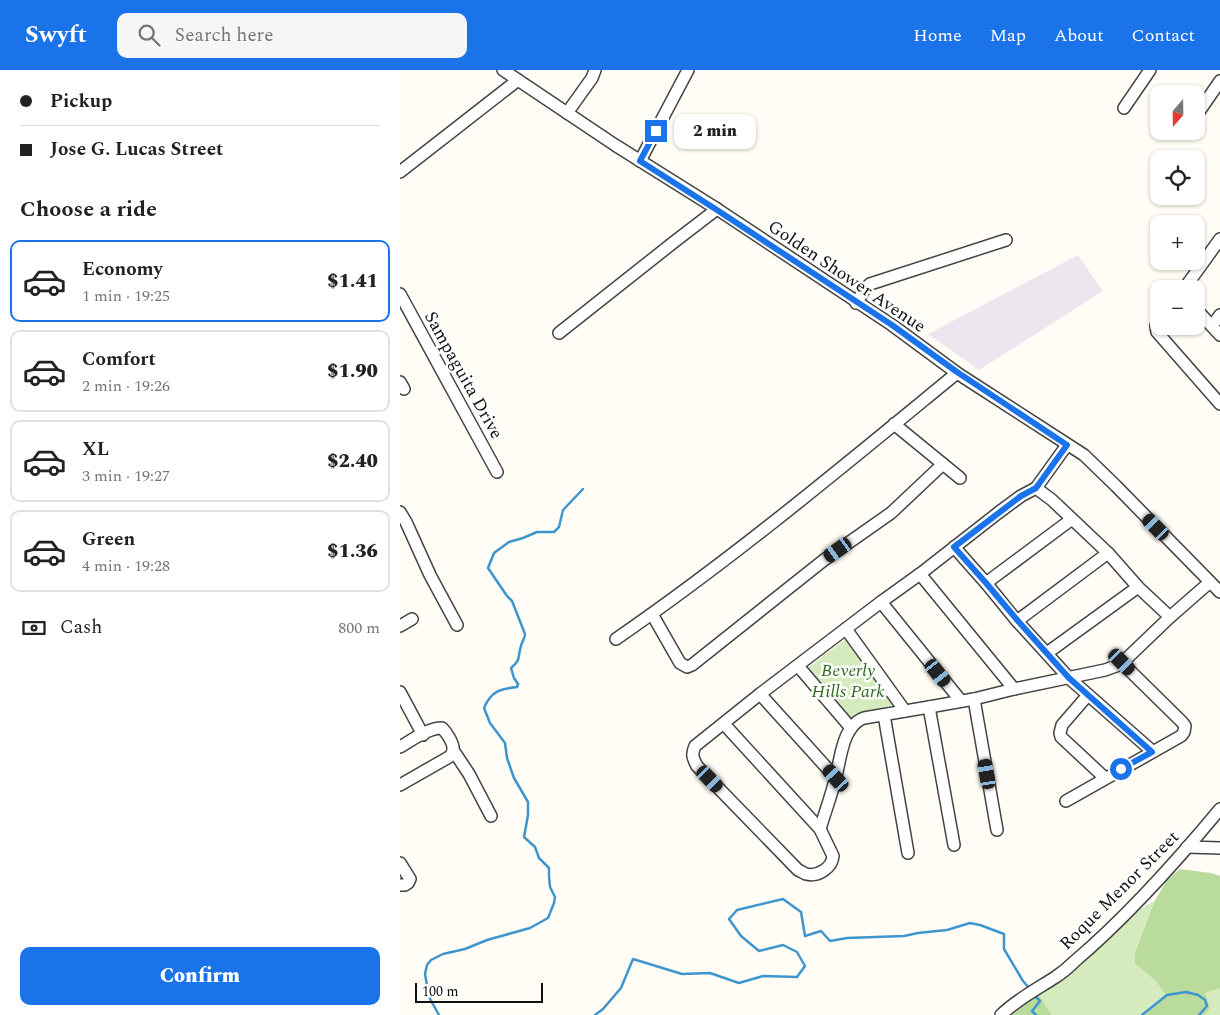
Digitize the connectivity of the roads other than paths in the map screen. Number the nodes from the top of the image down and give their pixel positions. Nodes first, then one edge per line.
1 (503, 70) edge
2 (595, 70) edge
3 (688, 70) edge
4 (1150, 70) edge
5 (518, 80) junction
6 (1220, 81) edge
7 (1205, 103) edge
8 (1124, 108) dead end
9 (567, 113) junction
10 (640, 161) junction
11 (400, 172) edge
12 (717, 210) junction
13 (1220, 239) edge
14 (1006, 240) dead end
15 (1190, 280) edge
16 (400, 294) edge
17 (856, 303) junction
18 (1220, 315) edge
19 (1205, 319) edge
20 (1212, 326) junction
21 (559, 333) dead end
22 (1160, 335) edge
23 (1220, 335) edge
24 (957, 372) junction
25 (1220, 404) edge
26 (894, 424) junction
27 (1067, 445) junction
28 (943, 464) junction
29 (497, 472) dead end
30 (960, 478) dead end
31 (1036, 488) junction
32 (400, 512) edge
33 (1072, 519) junction
34 (954, 547) junction
35 (1108, 553) junction
36 (920, 574) junction
37 (1210, 582) junction
38 (986, 583) junction
39 (1138, 587) junction
40 (1220, 592) edge
41 (881, 602) junction
42 (652, 614) junction
43 (1170, 616) junction
44 (412, 619) dead end
45 (1018, 621) junction
46 (458, 625) dead end
47 (400, 626) edge
48 (846, 629) junction
49 (616, 639) dead end
50 (1047, 653) junction
51 (1122, 662) junction
52 (798, 666) junction
53 (1069, 678) junction
54 (1014, 689) junction
55 (400, 692) edge
56 (760, 694) junction
57 (1088, 695) junction
58 (974, 699) junction
59 (961, 701) junction
60 (403, 705) edge
61 (929, 708) junction
62 (905, 711) junction
63 (884, 715) junction
64 (724, 724) junction
65 (851, 728) junction
66 (423, 734) junction
67 (400, 747) edge
68 (453, 750) junction
69 (1152, 752) junction
70 (836, 778) junction
71 (1105, 778) junction
72 (400, 785) edge
73 (1066, 801) dead end
74 (1220, 809) edge
75 (491, 816) dead end
76 (820, 829) junction
77 (997, 830) dead end
78 (954, 844) dead end
79 (1187, 847) junction
80 (1220, 848) edge
81 (908, 853) dead end
82 (400, 863) edge
83 (400, 885) edge
84 (1002, 1015) edge

1 - 5 street, Golden Shower Avenue
2 - 9 street
3 - 10 street
4 - 8 street
5 - 9 street, Golden Shower Avenue
5 - 11 street
6 - 7 street
9 - 10 street, Golden Shower Avenue
10 - 12 street, Golden Shower Avenue
12 - 17 street, Golden Shower Avenue
12 - 21 street
13 - 15 street
14 - 17 street
16 - 29 street, Sampaguita Drive
17 - 24 street, Golden Shower Avenue
18 - 20 street
19 - 20 street
20 - 23 street
22 - 25 street
24 - 26 street
24 - 27 street, Golden Shower Avenue
26 - 28 street
26 - 42 street
27 - 31 street
27 - 37 street, Golden Shower Avenue
28 - 30 street
28 - 42 street
31 - 33 street
31 - 34 street
32 - 46 street
33 - 35 street
33 - 38 street
34 - 36 street
34 - 38 street
35 - 39 street
35 - 45 street
36 - 41 street
36 - 54 street
37 - 40 street, Golden Shower Avenue
37 - 43 street
38 - 45 street
39 - 43 street
39 - 50 street
41 - 48 street
41 - 59 street
42 - 49 street
43 - 51 street
44 - 47 street
45 - 50 street
48 - 52 street
48 - 62 street
50 - 53 street
51 - 53 street
51 - 69 street
52 - 56 street
52 - 65 street
53 - 54 street
53 - 57 street
54 - 58 street
55 - 60 street
56 - 64 street
56 - 70 street
57 - 69 street
57 - 71 street
58 - 59 street
58 - 77 street
59 - 61 street
60 - 66 street
61 - 62 street
61 - 78 street
62 - 63 street
63 - 65 street
63 - 81 street
64 - 76 street
64 - 76 street
65 - 70 street
66 - 67 street
66 - 68 street
68 - 72 street
68 - 75 street
69 - 71 street
70 - 76 street
71 - 73 street
74 - 79 street, Roque Menor Street
79 - 80 street
79 - 84 street, Roque Menor Street
82 - 83 street

